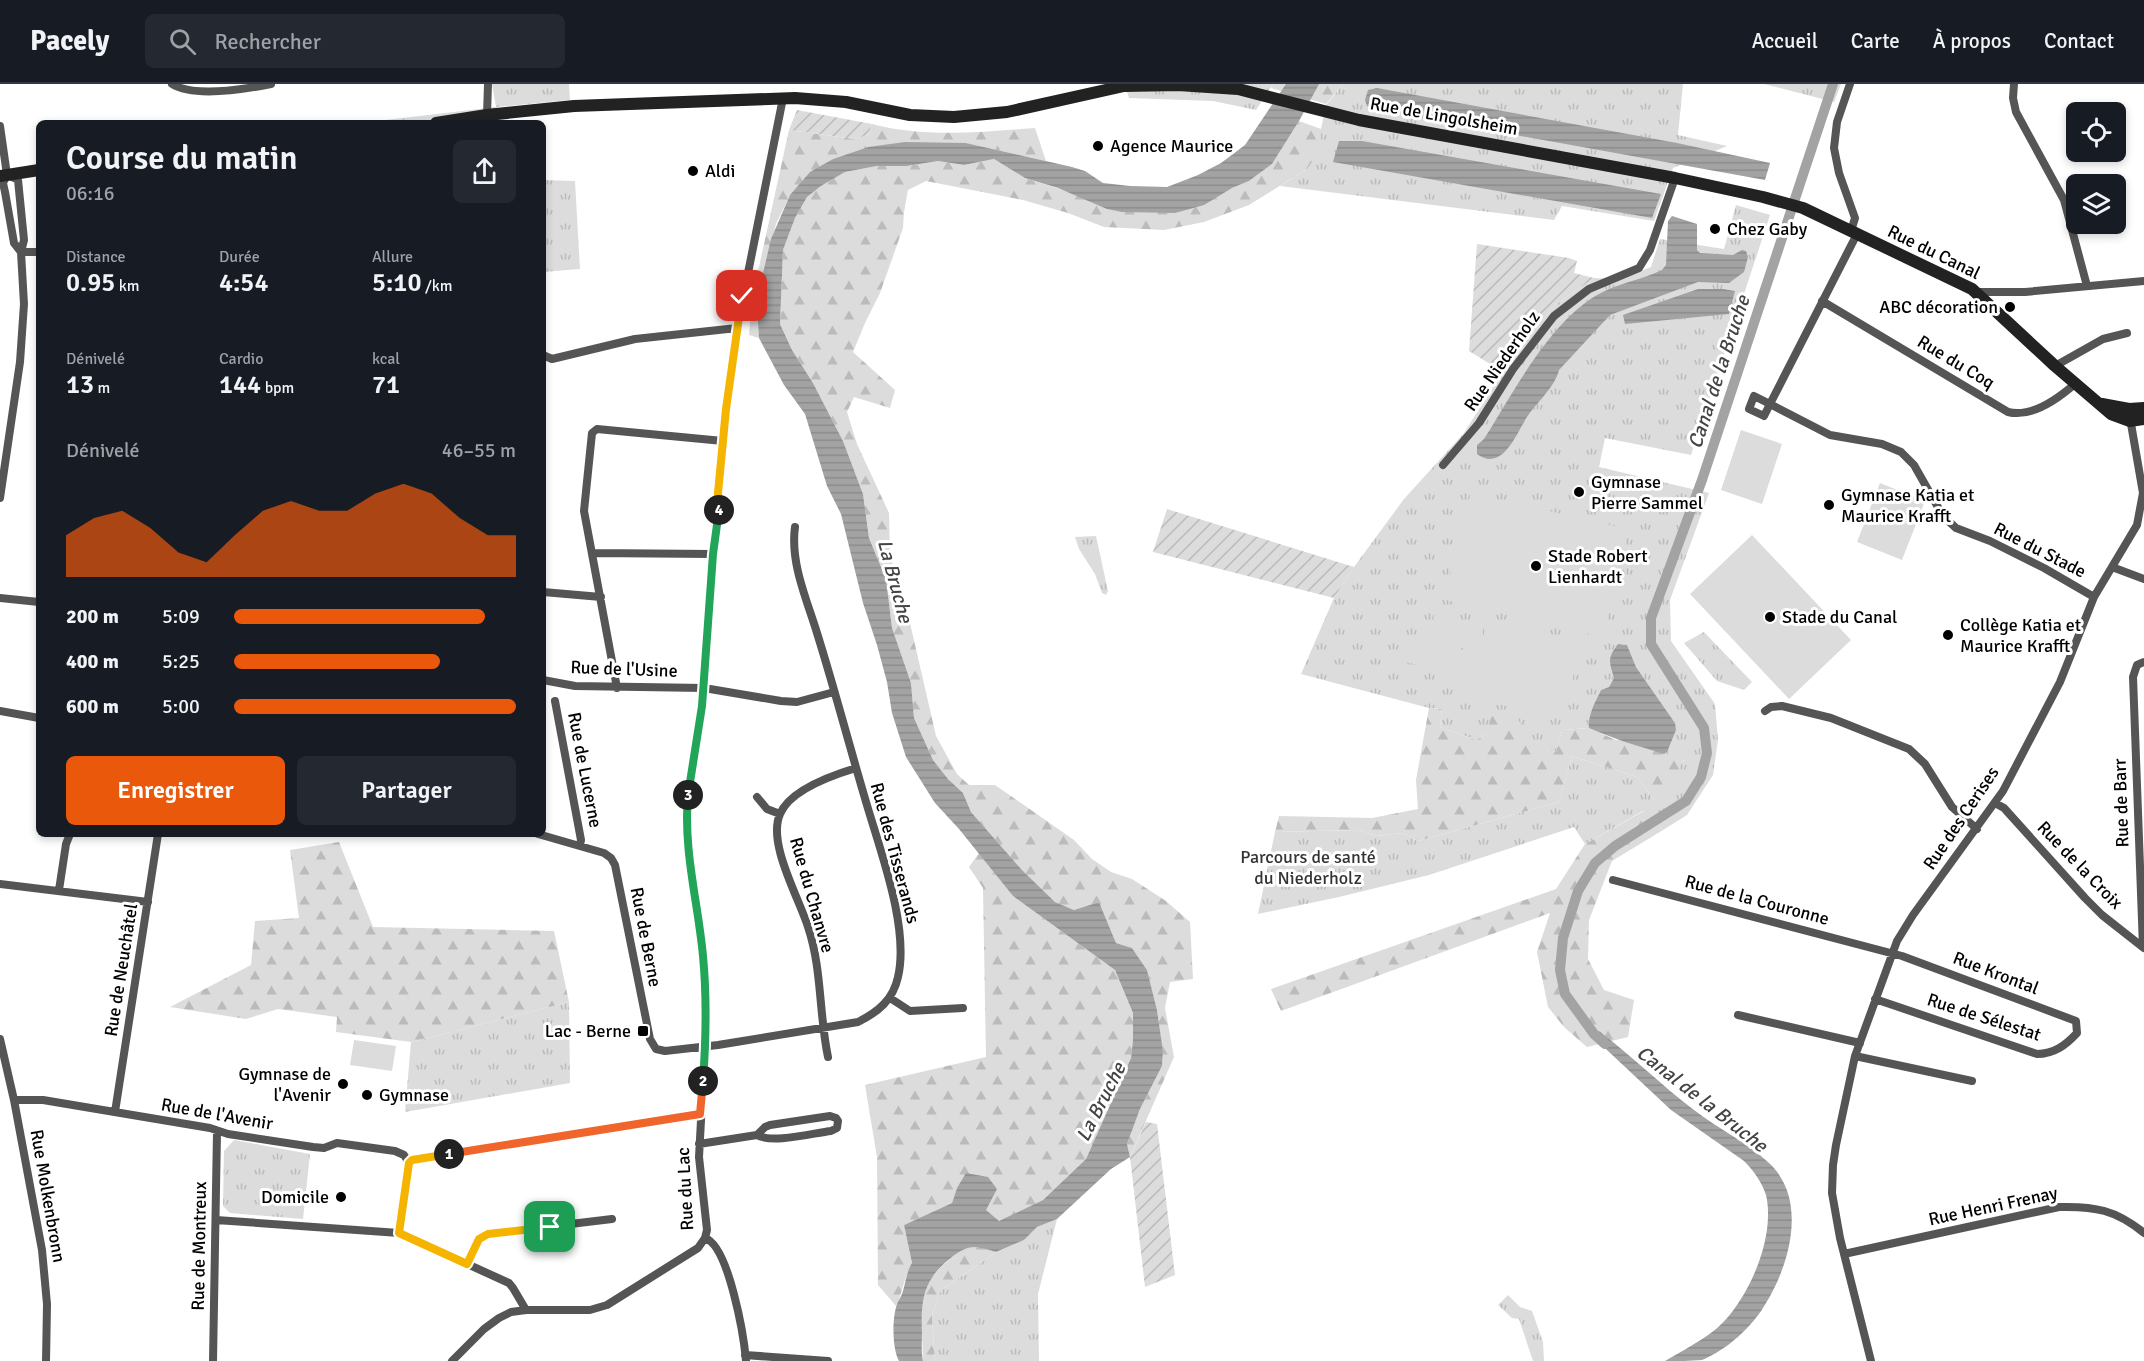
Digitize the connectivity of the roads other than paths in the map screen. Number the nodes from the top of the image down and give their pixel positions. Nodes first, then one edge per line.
1 (172, 84) edge
2 (271, 84) edge
3 (488, 84) edge
4 (1850, 84) edge
5 (2014, 84) edge
6 (783, 98) junction
7 (487, 115) junction
8 (455, 120) edge
9 (0, 126) edge
10 (36, 171) edge
11 (4, 176) edge
12 (1675, 178) junction
13 (1781, 202) joint
14 (1854, 232) junction
15 (21, 252) junction
16 (36, 252) edge
17 (2144, 281) edge
18 (2086, 286) junction
19 (1978, 292) junction
20 (1822, 301) junction
21 (737, 328) junction
22 (2127, 333) dead end
23 (546, 356) edge
24 (2055, 366) junction
25 (2076, 383) junction
26 (2144, 408) edge
27 (2130, 415) junction
28 (2144, 419) edge
29 (723, 441) junction
30 (1443, 465) dead end
31 (2144, 493) edge
32 (0, 498) edge
33 (795, 527) dead end
34 (592, 553) junction
35 (713, 554) junction
36 (2112, 567) junction
37 (2144, 579) edge
38 (546, 592) edge
39 (601, 597) junction
40 (2094, 597) junction
41 (0, 598) edge
42 (36, 602) edge
43 (2144, 662) edge
44 (546, 681) edge
45 (617, 688) junction
46 (704, 688) junction
47 (834, 692) junction
48 (555, 701) dead end
49 (0, 711) edge
50 (1765, 711) dead end
51 (36, 717) edge
52 (856, 768) junction
53 (2141, 789) edge
54 (757, 796) dead end
55 (1995, 803) junction
56 (780, 814) junction
57 (1977, 829) junction
58 (546, 836) edge
59 (69, 837) edge
60 (158, 837) edge
61 (580, 845) junction
62 (1613, 880) dead end
63 (0, 884) edge
64 (2142, 885) edge
65 (59, 890) junction
66 (148, 902) junction
67 (2143, 948) edge
68 (1892, 953) junction
69 (890, 998) junction
70 (1875, 999) junction
71 (963, 1008) dead end
72 (1738, 1015) dead end
73 (822, 1028) junction
74 (2077, 1032) joint
75 (0, 1039) edge
76 (1860, 1042) junction
77 (705, 1047) junction
78 (1855, 1056) junction
79 (828, 1057) dead end
80 (1972, 1081) dead end
81 (14, 1100) junction
82 (115, 1112) junction
83 (700, 1114) junction
84 (217, 1132) junction
85 (757, 1135) junction
86 (699, 1144) junction
87 (409, 1163) junction
88 (612, 1219) dead end
89 (216, 1220) junction
90 (399, 1233) junction
91 (2144, 1233) edge
92 (705, 1238) junction
93 (1844, 1254) junction
94 (467, 1264) junction
95 (526, 1310) junction
96 (745, 1358) edge
97 (46, 1361) edge
98 (213, 1361) edge
99 (452, 1361) edge
100 (828, 1361) edge
101 (1871, 1361) edge

1 - 2 street
3 - 7 street
4 - 14 street
5 - 18 street
6 - 7 main road, Rue de Lingolsheim
6 - 12 main road, Rue de Lingolsheim
6 - 21 street, Rue du Lac
7 - 8 main road, Rue de Lingolsheim
9 - 11 street
10 - 11 main road
11 - 15 street
11 - 15 street
12 - 13 main road, Rue de Lingolsheim
12 - 30 street, Rue Niederholz
13 - 14 main road, Rue du Canal
14 - 19 main road, Rue du Canal
14 - 20 street
15 - 16 street
15 - 32 street
17 - 18 street
18 - 19 street
19 - 24 main road, Rue du Canal
20 - 25 street, Rue du Coq
20 - 40 street, Rue du Stade
21 - 23 street
21 - 29 street, Rue du Lac
22 - 24 street
24 - 25 main road, Rue du Canal
25 - 27 main road, Rue du Canal
26 - 27 main road
27 - 28 main road
27 - 31 street, Rue des Cerises
29 - 34 street
29 - 35 street, Rue du Lac
31 - 36 street, Rue des Cerises
33 - 47 street, Rue des Tisserands
34 - 35 street
34 - 39 street
35 - 46 street, Rue du Lac
36 - 37 street
36 - 40 street, Rue des Cerises
38 - 39 street
39 - 45 street
40 - 55 street, Rue des Cerises
41 - 42 street
43 - 53 street, Rue de Barr
44 - 45 street, Rue de l'Usine
45 - 46 street, Rue de l'Usine
46 - 47 street, Rue de l'Usine
46 - 77 street, Rue du Lac
47 - 52 street, Rue des Tisserands
48 - 61 street, Rue de Lucerne
49 - 51 street
50 - 57 street
52 - 56 street
52 - 69 street, Rue des Tisserands
53 - 64 street, Rue de Barr
54 - 56 street
55 - 57 street, Rue des Cerises
55 - 67 street, Rue de la Croix
56 - 73 street, Rue du Chanvre
57 - 68 street, Rue des Cerises
58 - 61 street, Rue de Berne
59 - 65 street
60 - 66 street, Rue de Neuchâtel
61 - 77 street, Rue de Berne
62 - 68 street, Rue de la Couronne
63 - 65 street
64 - 67 street, Rue de Barr
65 - 66 street
66 - 82 street, Rue de Neuchâtel
68 - 70 street, Rue des Cerises
68 - 74 street, Rue Krontal
69 - 71 street
69 - 73 street
70 - 74 street, Rue de Sélestat
70 - 76 street, Rue des Cerises
72 - 76 street
73 - 77 street
73 - 79 street, Rue du Chanvre
75 - 81 street, Rue Molkenbronn
76 - 78 street, Rue des Cerises
77 - 83 street, Rue du Lac
78 - 80 street
78 - 93 street, Rue des Cerises
81 - 82 street, Rue de l'Avenir
81 - 97 street, Rue Molkenbronn
82 - 84 street, Rue de l'Avenir
83 - 86 street, Rue du Lac
83 - 87 street
84 - 87 street, Rue de l'Avenir
84 - 89 street, Rue de Montreux
85 - 85 street
85 - 86 street
86 - 92 street, Rue du Lac
87 - 90 street
88 - 94 street
89 - 90 street
89 - 98 street, Rue de Montreux
90 - 94 street
91 - 93 street, Rue Henri Frenay
92 - 95 street, Rue du Lac
92 - 96 street
93 - 101 street, Rue des Cerises
94 - 95 street
95 - 99 street, Rue du Lac
96 - 100 street

